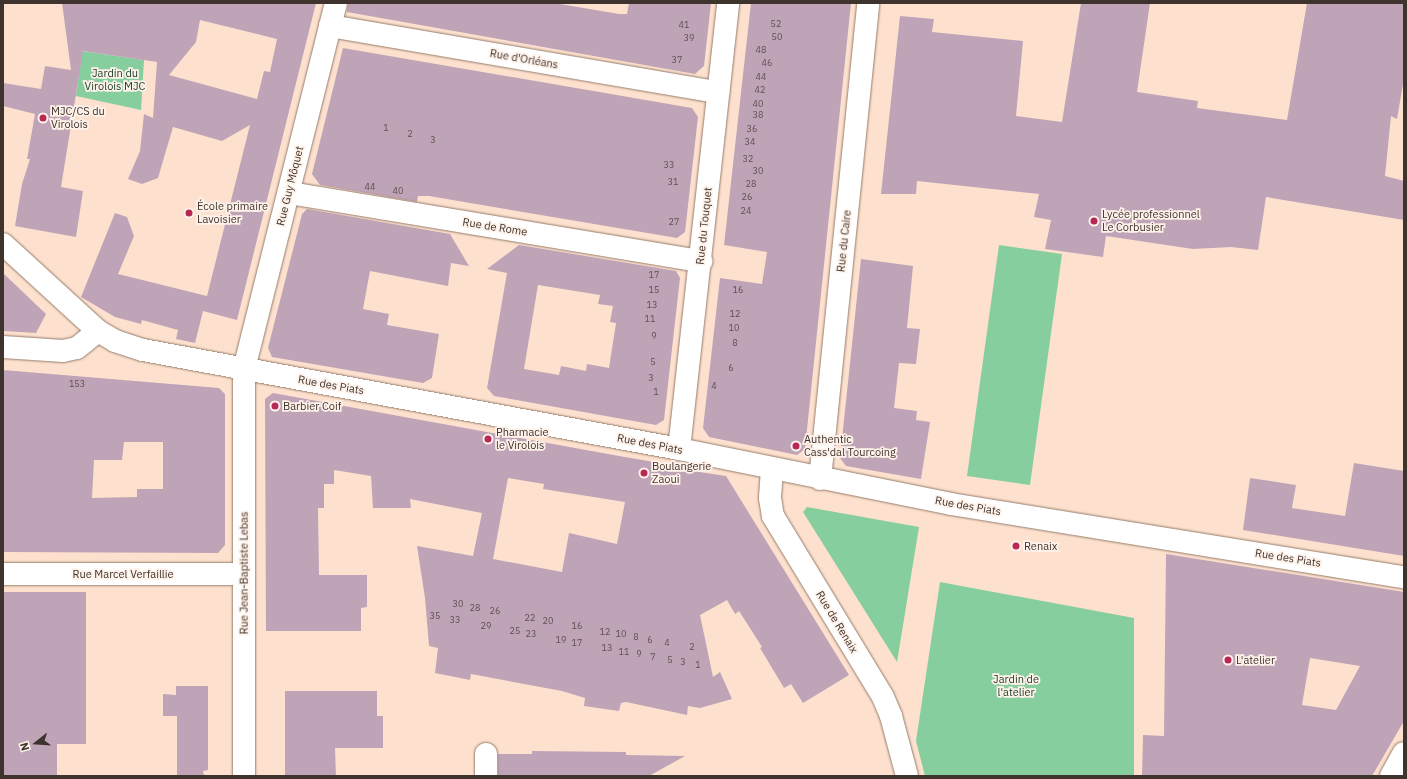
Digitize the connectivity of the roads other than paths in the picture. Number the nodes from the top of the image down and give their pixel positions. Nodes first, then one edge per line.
1 (336, 3) edge
2 (728, 3) edge
3 (868, 3) edge
4 (330, 26) junction
5 (718, 92) junction
6 (289, 193) junction
7 (3, 244) edge
8 (700, 261) junction
9 (98, 331) junction
10 (3, 347) edge
11 (244, 369) junction
12 (679, 449) junction
13 (772, 469) junction
14 (820, 479) junction
15 (3, 574) edge
16 (244, 574) junction
17 (1404, 577) edge
18 (1404, 753) edge
19 (486, 754) dead end
20 (244, 776) edge
21 (486, 776) edge
22 (907, 776) edge
23 (1391, 776) edge

1 - 4 street, Rue Guy Môquet
2 - 5 street, Rue du Touquet
3 - 14 street, Rue du Caire
4 - 5 street, Rue d'Orléans
4 - 6 street, Rue Guy Môquet
5 - 8 street, Rue du Touquet
6 - 8 street, Rue de Rome
6 - 11 street, Rue Guy Môquet
7 - 9 street, Rue des Piats
8 - 12 street, Rue du Touquet
9 - 10 street
9 - 11 street, Rue des Piats
11 - 12 street, Rue des Piats
11 - 16 street, Rue Jean-Baptiste Lebas
12 - 13 street, Rue des Piats
13 - 14 street, Rue des Piats
13 - 22 street, Rue de Renaix
14 - 17 street, Rue des Piats
15 - 16 street, Rue Marcel Verfaillie
16 - 20 street, Rue Jean-Baptiste Lebas
18 - 23 street
19 - 21 street

